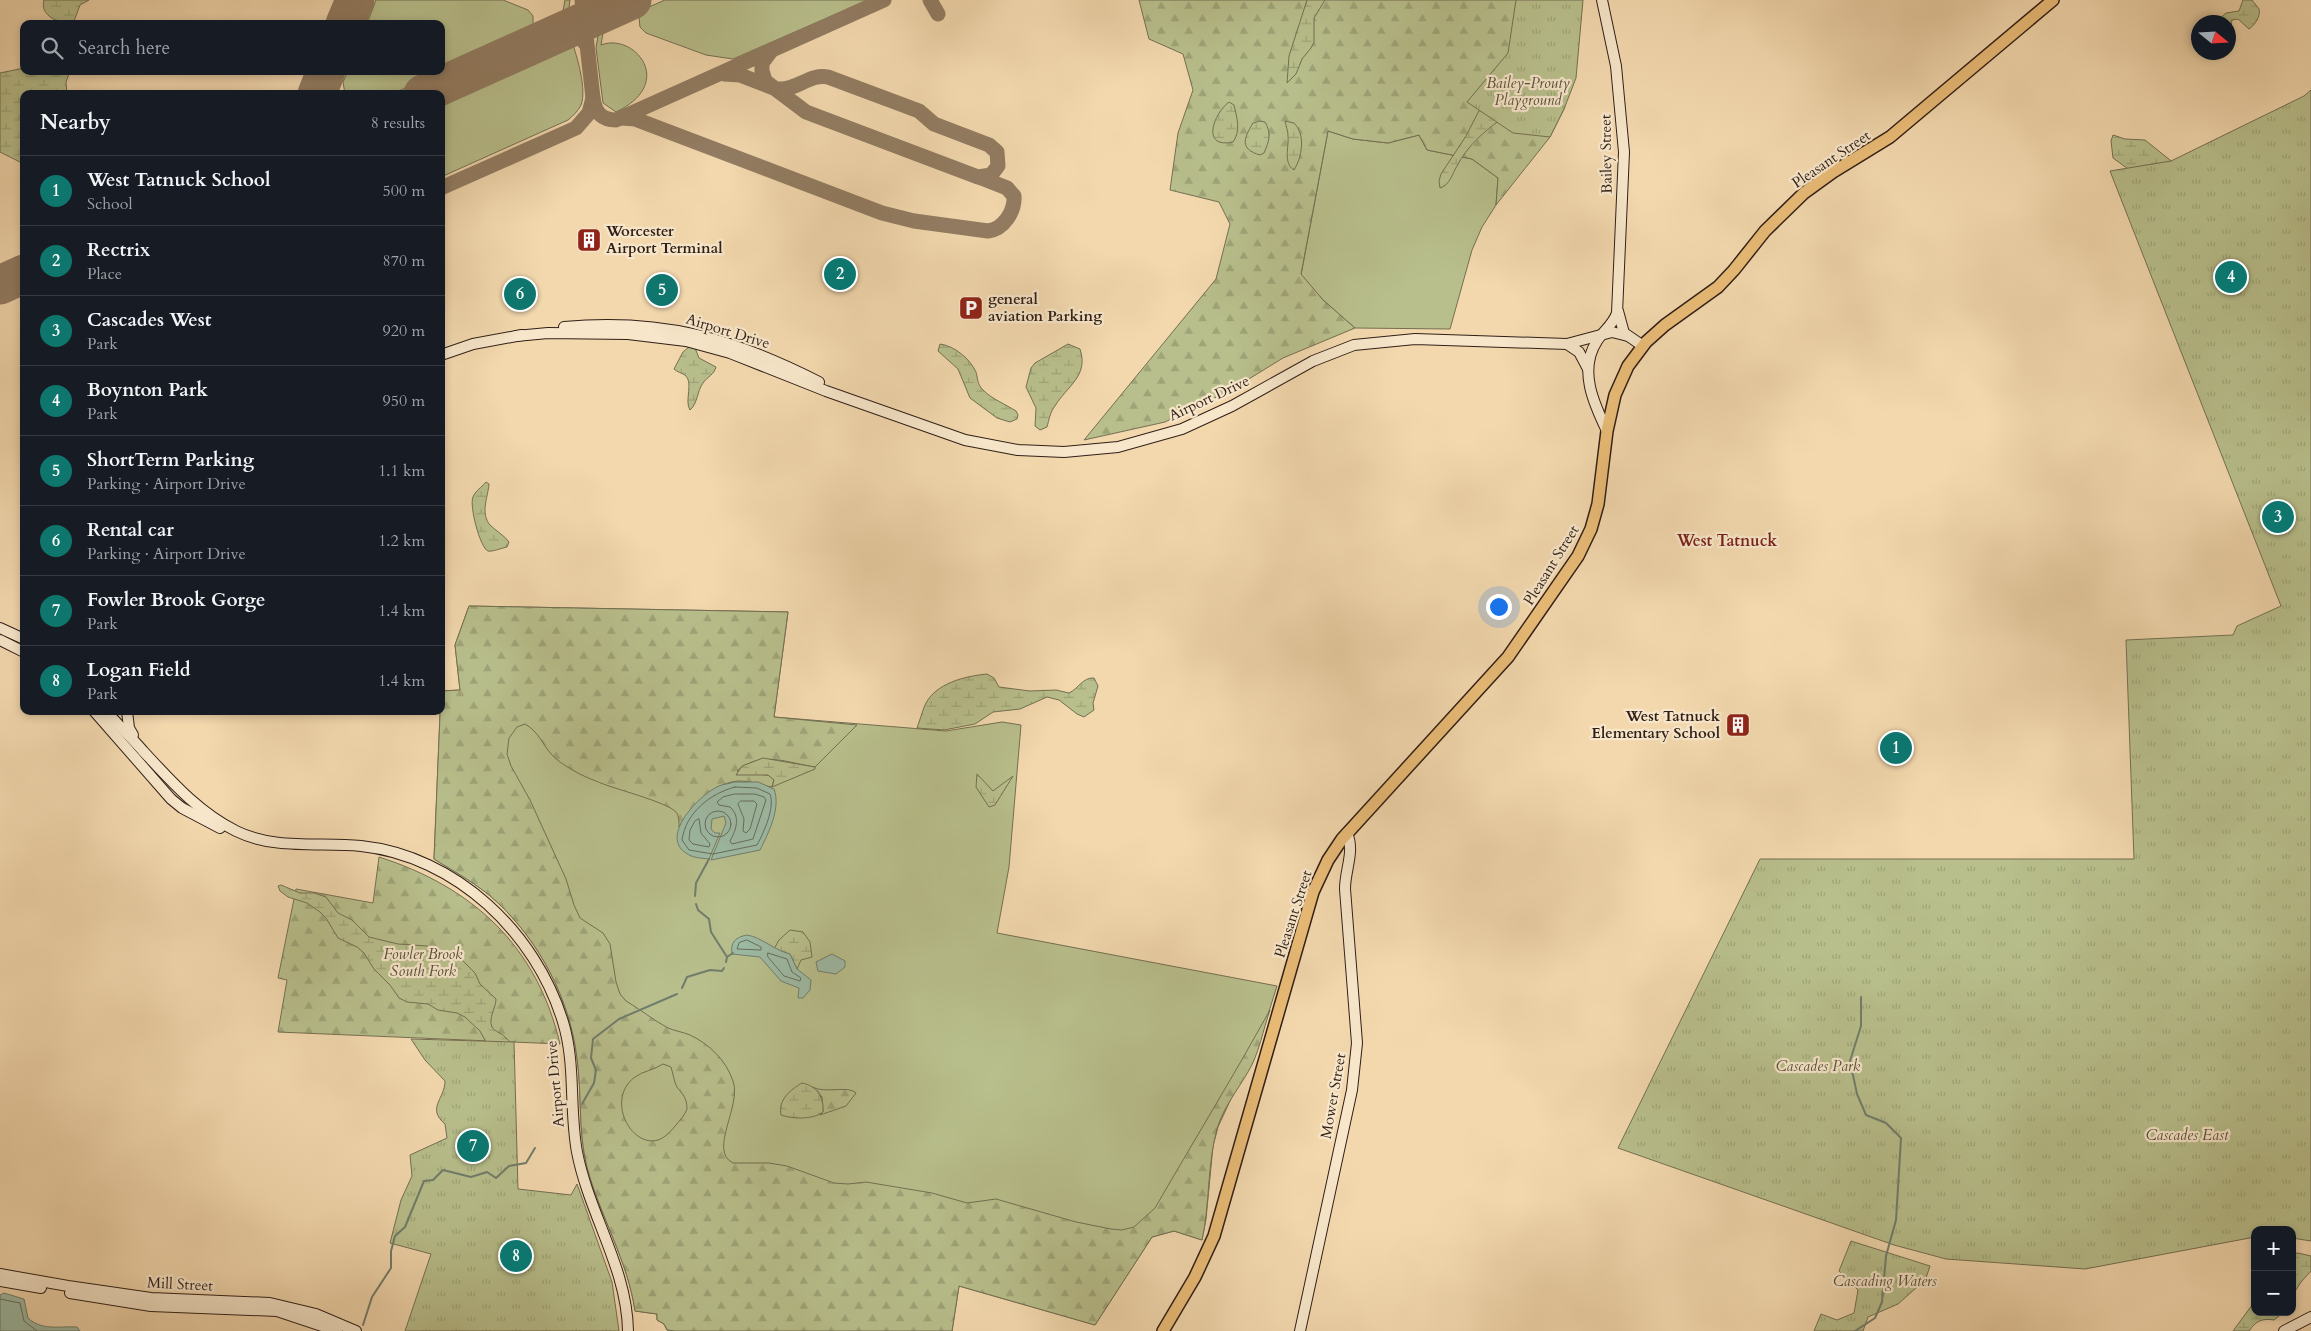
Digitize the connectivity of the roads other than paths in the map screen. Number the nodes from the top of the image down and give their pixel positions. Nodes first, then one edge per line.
1 (1602, 0) edge
2 (2054, 0) edge
3 (1618, 310) junction
4 (1603, 334) junction
5 (1628, 336) junction
6 (1567, 344) junction
7 (1643, 346) junction
8 (445, 354) edge
9 (1588, 369) junction
10 (1592, 396) junction
11 (1612, 405) junction
12 (1607, 431) junction
13 (0, 628) edge
14 (20, 637) edge
15 (0, 640) edge
16 (20, 650) edge
17 (105, 715) edge
18 (106, 715) edge
19 (127, 715) edge
20 (146, 754) junction
21 (240, 833) junction
22 (1348, 833) junction
23 (0, 1274) edge
24 (0, 1281) edge
25 (31, 1282) junction
26 (2311, 1317) edge
27 (337, 1331) edge
28 (356, 1331) edge
29 (628, 1331) edge
30 (1163, 1331) edge
31 (1300, 1331) edge
32 (2284, 1331) edge

1 - 3 main road, Bailey Street
2 - 7 main road, Pleasant Street
3 - 4 main road, Bailey Street
3 - 5 main road, Bailey Street
4 - 5 main road, Airport Drive
4 - 6 main road, Airport Drive
4 - 9 main road
5 - 7 main road
6 - 8 main road, Airport Drive
6 - 9 main road
7 - 11 main road, Pleasant Street
9 - 10 main road
10 - 11 main road
10 - 12 main road
11 - 12 main road, Pleasant Street
12 - 22 main road, Pleasant Street
13 - 14 main road
15 - 16 main road
17 - 21 main road, Airport Drive
18 - 20 main road, Airport Drive
19 - 20 main road, Airport Drive
20 - 21 main road, Airport Drive
21 - 29 main road, Airport Drive
22 - 30 main road, Pleasant Street
22 - 31 main road, Mower Street
23 - 25 main road, Mill Street
24 - 25 main road, Mill Street
25 - 27 main road, Mill Street
25 - 28 main road, Mill Street
26 - 32 main road

